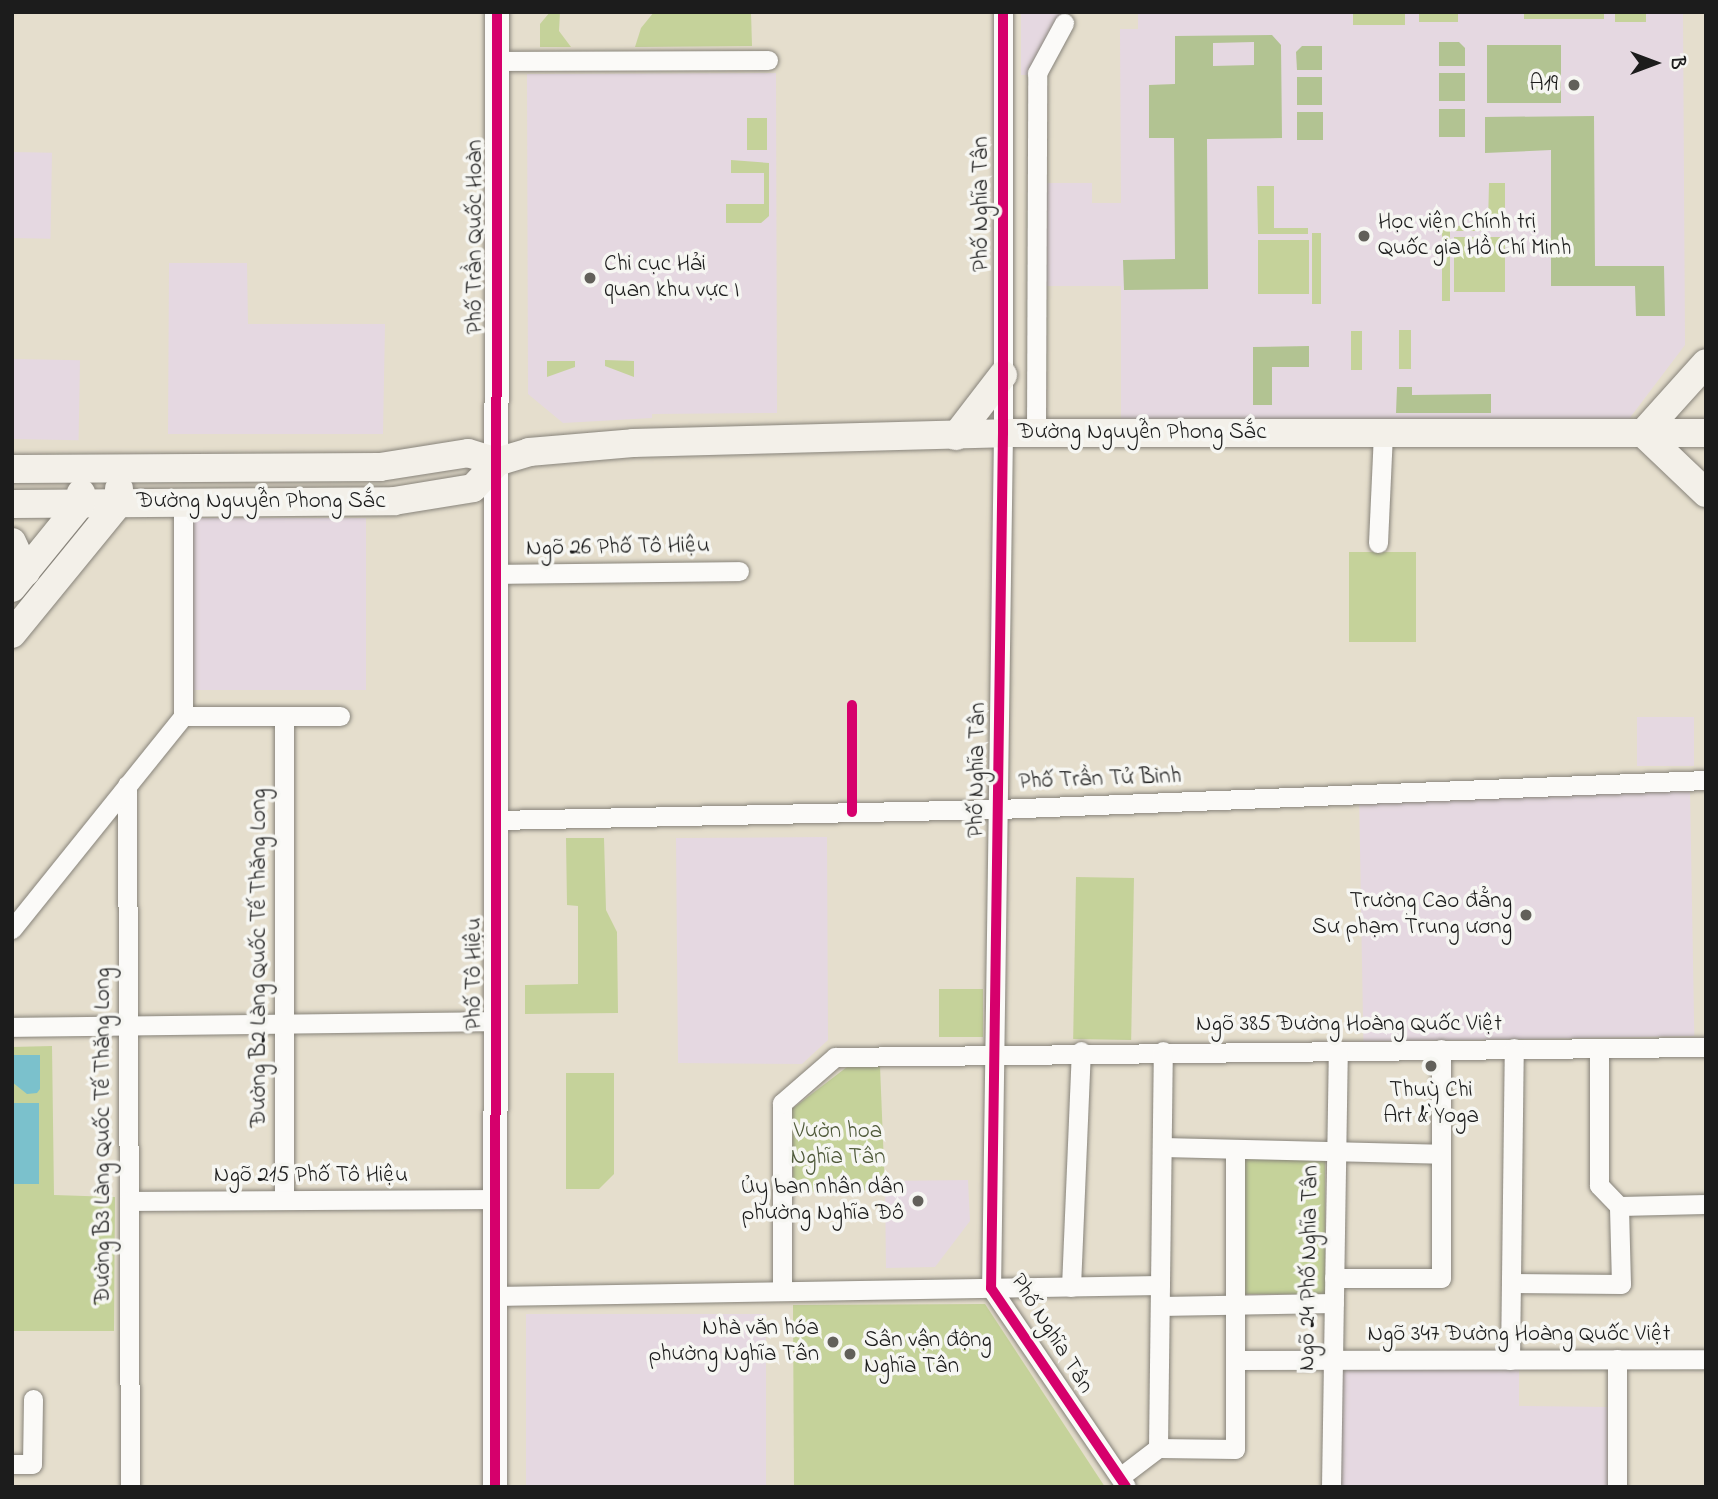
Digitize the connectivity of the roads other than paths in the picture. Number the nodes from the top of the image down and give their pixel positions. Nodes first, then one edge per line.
1 (498, 12) edge
2 (1003, 12) edge
3 (1064, 23) dead end
4 (768, 60) dead end
5 (497, 61) junction
6 (1706, 363) edge
7 (1003, 375) junction
8 (1383, 432) junction
9 (1003, 433) junction
10 (1643, 433) junction
11 (1706, 433) edge
12 (1036, 434) junction
13 (956, 436) junction
14 (497, 462) junction
15 (392, 466) junction
16 (120, 468) junction
17 (12, 469) edge
18 (81, 469) junction
19 (1706, 493) edge
20 (394, 501) junction
21 (81, 503) junction
22 (120, 503) junction
23 (12, 504) edge
24 (183, 504) junction
25 (12, 542) edge
26 (1378, 543) dead end
27 (739, 571) dead end
28 (497, 574) junction
29 (19, 580) edge
30 (12, 634) edge
31 (183, 716) junction
32 (284, 716) junction
33 (340, 716) dead end
34 (1706, 780) edge
35 (127, 785) junction
36 (999, 809) junction
37 (497, 820) junction
38 (12, 929) edge
39 (496, 1021) junction
40 (285, 1024) junction
41 (12, 1027) edge
42 (128, 1027) junction
43 (1706, 1047) edge
44 (1514, 1048) junction
45 (1599, 1048) junction
46 (1338, 1049) junction
47 (1441, 1049) junction
48 (1081, 1051) junction
49 (1164, 1051) junction
50 (992, 1052) junction
51 (1162, 1147) junction
52 (1235, 1150) junction
53 (1337, 1153) junction
54 (1441, 1154) junction
55 (493, 1199) junction
56 (284, 1200) junction
57 (129, 1202) junction
58 (1706, 1204) edge
59 (1619, 1206) junction
60 (1334, 1279) junction
61 (1511, 1283) junction
62 (1160, 1285) junction
63 (1071, 1287) junction
64 (991, 1288) junction
65 (782, 1292) junction
66 (494, 1296) junction
67 (1334, 1303) junction
68 (1235, 1305) junction
69 (1160, 1306) junction
70 (1617, 1359) junction
71 (1706, 1359) edge
72 (1235, 1360) junction
73 (1333, 1360) junction
74 (1510, 1360) junction
75 (33, 1399) dead end
76 (1158, 1448) junction
77 (12, 1464) edge
78 (1123, 1482) edge
79 (130, 1487) edge
80 (495, 1487) edge
81 (1331, 1487) edge
82 (1617, 1487) edge

1 - 5 street, Phố Trần Quốc Hoàn
2 - 7 street, Phố Nghĩa Tân
3 - 12 street
4 - 5 street
5 - 14 street, Phố Trần Quốc Hoàn
6 - 10 main road
7 - 9 street, Phố Nghĩa Tân
7 - 13 main road
8 - 10 main road, Đường Nguyễn Phong Sắc
8 - 12 main road, Đường Nguyễn Phong Sắc
8 - 26 street
9 - 12 main road, Đường Nguyễn Phong Sắc
9 - 13 main road, Đường Nguyễn Phong Sắc
9 - 36 street, Phố Nghĩa Tân
10 - 11 main road, Đường Nguyễn Phong Sắc
10 - 19 main road
13 - 14 main road, Đường Nguyễn Phong Sắc
14 - 15 main road, Đường Nguyễn Phong Sắc
14 - 20 main road, Đường Nguyễn Phong Sắc
14 - 28 street, Phố Tô Hiệu
15 - 16 main road, Đường Nguyễn Phong Sắc
15 - 20 main road
16 - 18 main road, Đường Nguyễn Phong Sắc
16 - 22 main road
17 - 18 main road, Đường Nguyễn Phong Sắc
18 - 21 main road
20 - 24 main road, Đường Nguyễn Phong Sắc
21 - 22 main road, Đường Nguyễn Phong Sắc
21 - 23 main road, Đường Nguyễn Phong Sắc
21 - 29 main road
22 - 24 main road, Đường Nguyễn Phong Sắc
22 - 30 main road
24 - 31 street
25 - 29 main road
27 - 28 street, Ngõ 26 Phố Tô Hiệu
28 - 37 street, Phố Tô Hiệu
31 - 32 street
31 - 35 street
32 - 33 street
32 - 40 street, Đường B2 Làng Quốc Tế Thăng Long
34 - 36 street, Phố Trần Tử Bình
35 - 38 street
35 - 42 street, Đường B3 Làng Quốc Tế Thăng Long
36 - 37 street, Phố Trần Tử Bình
36 - 50 street, Phố Nghĩa Tân
37 - 39 street, Phố Tô Hiệu
39 - 40 street
39 - 55 street, Phố Tô Hiệu
40 - 42 street
40 - 56 street, Đường B2 Làng Quốc Tế Thăng Long
41 - 42 street
42 - 57 street, Đường B3 Làng Quốc Tế Thăng Long
43 - 45 street, Ngõ 385 Đường Hoàng Quốc Việt
44 - 45 street, Ngõ 385 Đường Hoàng Quốc Việt
44 - 47 street, Ngõ 385 Đường Hoàng Quốc Việt
44 - 61 street
45 - 59 street
46 - 47 street, Ngõ 385 Đường Hoàng Quốc Việt
46 - 49 street, Ngõ 385 Đường Hoàng Quốc Việt
46 - 53 street, Ngõ 24 Phố Nghĩa Tân
47 - 54 street
48 - 49 street, Ngõ 385 Đường Hoàng Quốc Việt
48 - 50 street, Ngõ 385 Đường Hoàng Quốc Việt
48 - 63 street
49 - 51 street
50 - 64 street, Phố Nghĩa Tân
50 - 65 street, Ngõ 385 Đường Hoàng Quốc Việt
51 - 52 street
51 - 62 street
52 - 53 street
52 - 68 street
53 - 54 street
53 - 60 street, Ngõ 24 Phố Nghĩa Tân
54 - 60 street
55 - 56 street, Ngõ 215 Phố Tô Hiệu
55 - 66 street, Phố Tô Hiệu
56 - 57 street, Ngõ 215 Phố Tô Hiệu
57 - 79 street, Đường B3 Làng Quốc Tế Thăng Long
58 - 59 street
59 - 61 street
60 - 67 street, Ngõ 24 Phố Nghĩa Tân
61 - 74 street
62 - 63 street
62 - 69 street
63 - 64 street
64 - 65 street
64 - 78 street, Phố Nghĩa Tân
65 - 66 street
66 - 80 street, Phố Tô Hiệu
67 - 68 street
67 - 73 street, Ngõ 24 Phố Nghĩa Tân
68 - 69 street
68 - 72 street
69 - 76 street
70 - 71 street, Ngõ 347 Đường Hoàng Quốc Việt
70 - 74 street, Ngõ 347 Đường Hoàng Quốc Việt
70 - 82 street
72 - 73 street, Ngõ 347 Đường Hoàng Quốc Việt
72 - 76 street
73 - 74 street, Ngõ 347 Đường Hoàng Quốc Việt
73 - 81 street, Ngõ 24 Phố Nghĩa Tân
75 - 77 street
76 - 78 street

